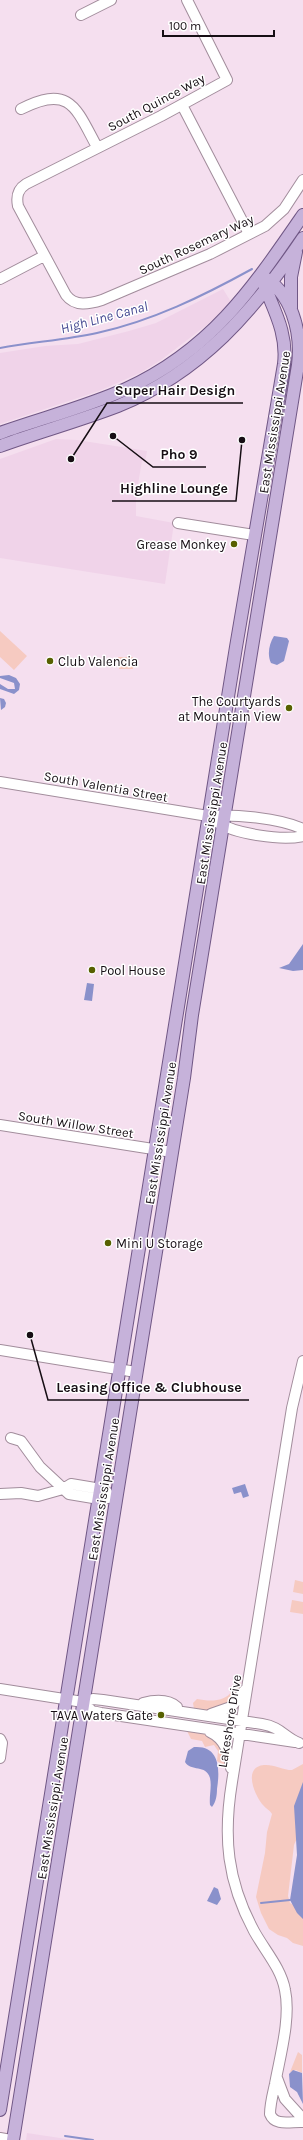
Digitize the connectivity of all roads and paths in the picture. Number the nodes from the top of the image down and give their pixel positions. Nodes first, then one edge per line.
1 (111, 0) edge
2 (189, 1) edge
3 (81, 15) dead end
4 (182, 105) junction
5 (21, 109) dead end
6 (97, 147) junction
7 (303, 180) edge
8 (303, 215) edge
9 (249, 234) junction
10 (301, 242) edge
11 (44, 256) junction
12 (0, 279) edge
13 (266, 282) junction
14 (249, 311) junction
15 (291, 313) junction
16 (278, 318) junction
17 (0, 433) edge
18 (0, 446) edge
19 (178, 523) dead end
20 (254, 535) junction
21 (0, 782) edge
22 (208, 816) junction
23 (224, 820) junction
24 (303, 829) edge
25 (303, 836) edge
26 (0, 1125) edge
27 (156, 1150) junction
28 (172, 1152) junction
29 (0, 1350) edge
30 (303, 1361) edge
31 (120, 1370) junction
32 (136, 1372) junction
33 (11, 1438) dead end
34 (62, 1489) junction
35 (0, 1494) edge
36 (100, 1494) junction
37 (116, 1497) junction
38 (248, 1686) junction
39 (0, 1689) edge
40 (67, 1700) junction
41 (83, 1702) junction
42 (182, 1712) junction
43 (207, 1715) junction
44 (242, 1721) junction
45 (180, 1725) junction
46 (205, 1729) junction
47 (240, 1735) junction
48 (0, 1740) edge
49 (301, 1743) edge
50 (0, 1758) edge
51 (232, 1782) junction
52 (277, 2076) junction
53 (0, 2110) edge
54 (303, 2121) edge
55 (0, 2138) edge
56 (12, 2140) edge

1 - 3 street
2 - 4 street, South Quince Way
4 - 6 street, South Quince Way
4 - 9 street
5 - 6 street, South Quince Way
6 - 11 street, South Quince Way
7 - 9 street, South Rosemary Way
8 - 13 main road
9 - 11 street, South Rosemary Way
10 - 13 main road
10 - 15 main road
11 - 12 street
13 - 14 main road
13 - 15 main road, East Mississippi Avenue
13 - 16 main road, East Mississippi Avenue
13 - 17 main road
14 - 16 main road
14 - 18 main road
15 - 23 main road, East Mississippi Avenue
16 - 20 main road, East Mississippi Avenue
19 - 20 street
20 - 22 main road, East Mississippi Avenue
21 - 22 street, South Valentia Street
22 - 23 street, South Valentia Street
22 - 27 main road, East Mississippi Avenue
23 - 24 street, South Valentia Street
23 - 25 street, South Valentia Street
23 - 28 main road, East Mississippi Avenue
26 - 27 street, South Willow Street
27 - 28 street, South Willow Street
27 - 31 main road, East Mississippi Avenue
28 - 32 main road, East Mississippi Avenue
29 - 31 street
30 - 38 street, Lakeshore Drive
31 - 32 street
31 - 36 main road, East Mississippi Avenue
32 - 37 main road, East Mississippi Avenue
33 - 34 street
34 - 35 street
34 - 36 street
36 - 37 street
36 - 40 main road, East Mississippi Avenue
37 - 41 main road, East Mississippi Avenue
38 - 43 street
38 - 44 street, Lakeshore Drive
39 - 40 street
40 - 41 street
40 - 53 main road, East Mississippi Avenue
41 - 42 street
41 - 45 street
41 - 56 main road, East Mississippi Avenue
42 - 43 street
42 - 45 street
43 - 44 street
44 - 47 street, Lakeshore Drive
44 - 49 street
45 - 46 street
46 - 47 street
46 - 51 street
47 - 49 street
47 - 51 street, Lakeshore Drive
48 - 50 street
51 - 52 street, Lakeshore Drive
52 - 54 street, Lakeshore Drive
52 - 54 street, Lakeshore Drive
55 - 56 street

